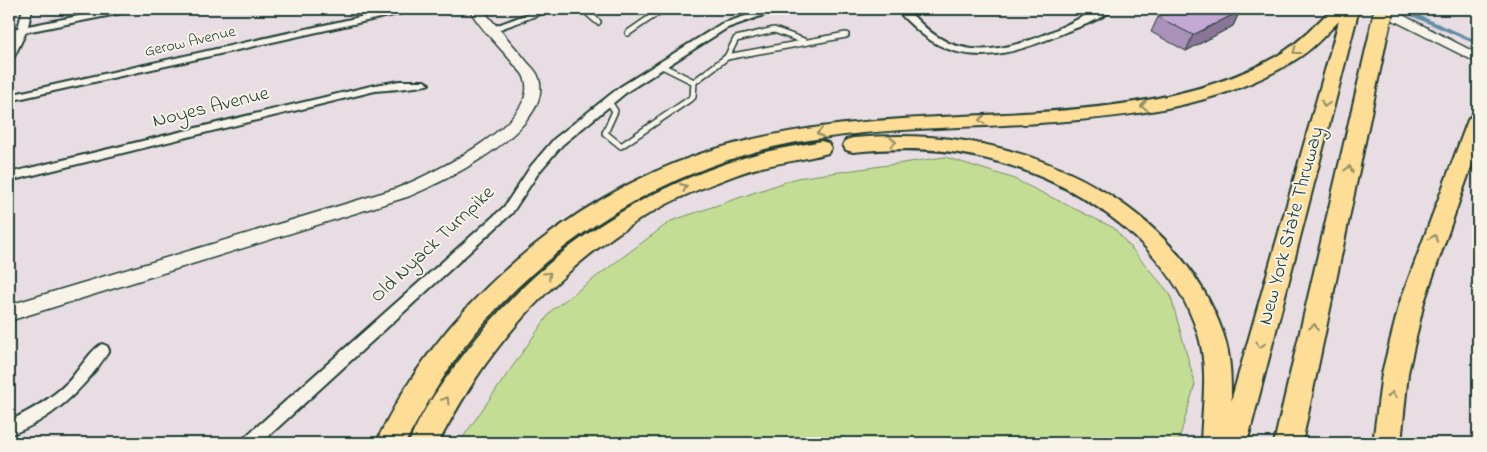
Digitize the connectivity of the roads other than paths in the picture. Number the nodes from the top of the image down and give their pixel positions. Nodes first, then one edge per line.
1 (28, 9) edge
2 (127, 9) edge
3 (408, 9) edge
4 (475, 9) edge
5 (549, 9) edge
6 (583, 9) edge
7 (672, 9) edge
8 (776, 9) edge
9 (901, 9) edge
10 (1108, 9) edge
11 (1383, 9) edge
12 (662, 10) edge
13 (1343, 15) edge
14 (598, 22) dead end
15 (492, 29) junction
16 (22, 30) junction
17 (9, 33) edge
18 (628, 33) dead end
19 (846, 35) dead end
20 (806, 42) junction
21 (9, 57) edge
22 (727, 57) junction
23 (1478, 59) edge
24 (660, 66) junction
25 (694, 82) junction
26 (424, 84) dead end
27 (9, 98) edge
28 (609, 102) junction
29 (1478, 120) edge
30 (9, 177) edge
31 (9, 313) edge
32 (102, 350) dead end
33 (1299, 394) junction
34 (9, 428) edge
35 (250, 443) edge
36 (390, 443) edge
37 (423, 443) edge
38 (1215, 443) edge
39 (1234, 443) edge
40 (1288, 443) edge
41 (1297, 443) edge
42 (1387, 443) edge

1 - 16 street
2 - 16 street
3 - 27 street, Gerow Avenue
4 - 15 street
5 - 15 street
6 - 14 lane
7 - 12 lane
8 - 24 street, Old Nyack Turnpike
9 - 10 street
11 - 23 street
33 -> 11 highway, New York State Thruway, bridge
12 - 18 lane
13 -> 36 highway
13 -> 39 highway, New York State Thruway
15 - 31 street
16 - 17 street
16 - 21 street
19 - 20 lane
20 - 22 lane
20 - 22 lane
22 - 25 lane
24 - 25 lane
24 - 28 street, Old Nyack Turnpike
25 - 28 lane
26 - 30 street, Noyes Avenue
28 - 35 street, Old Nyack Turnpike
42 -> 29 highway
32 - 34 street
33 - 40 highway, New York State Thruway
33 - 41 highway
37 -> 38 highway

